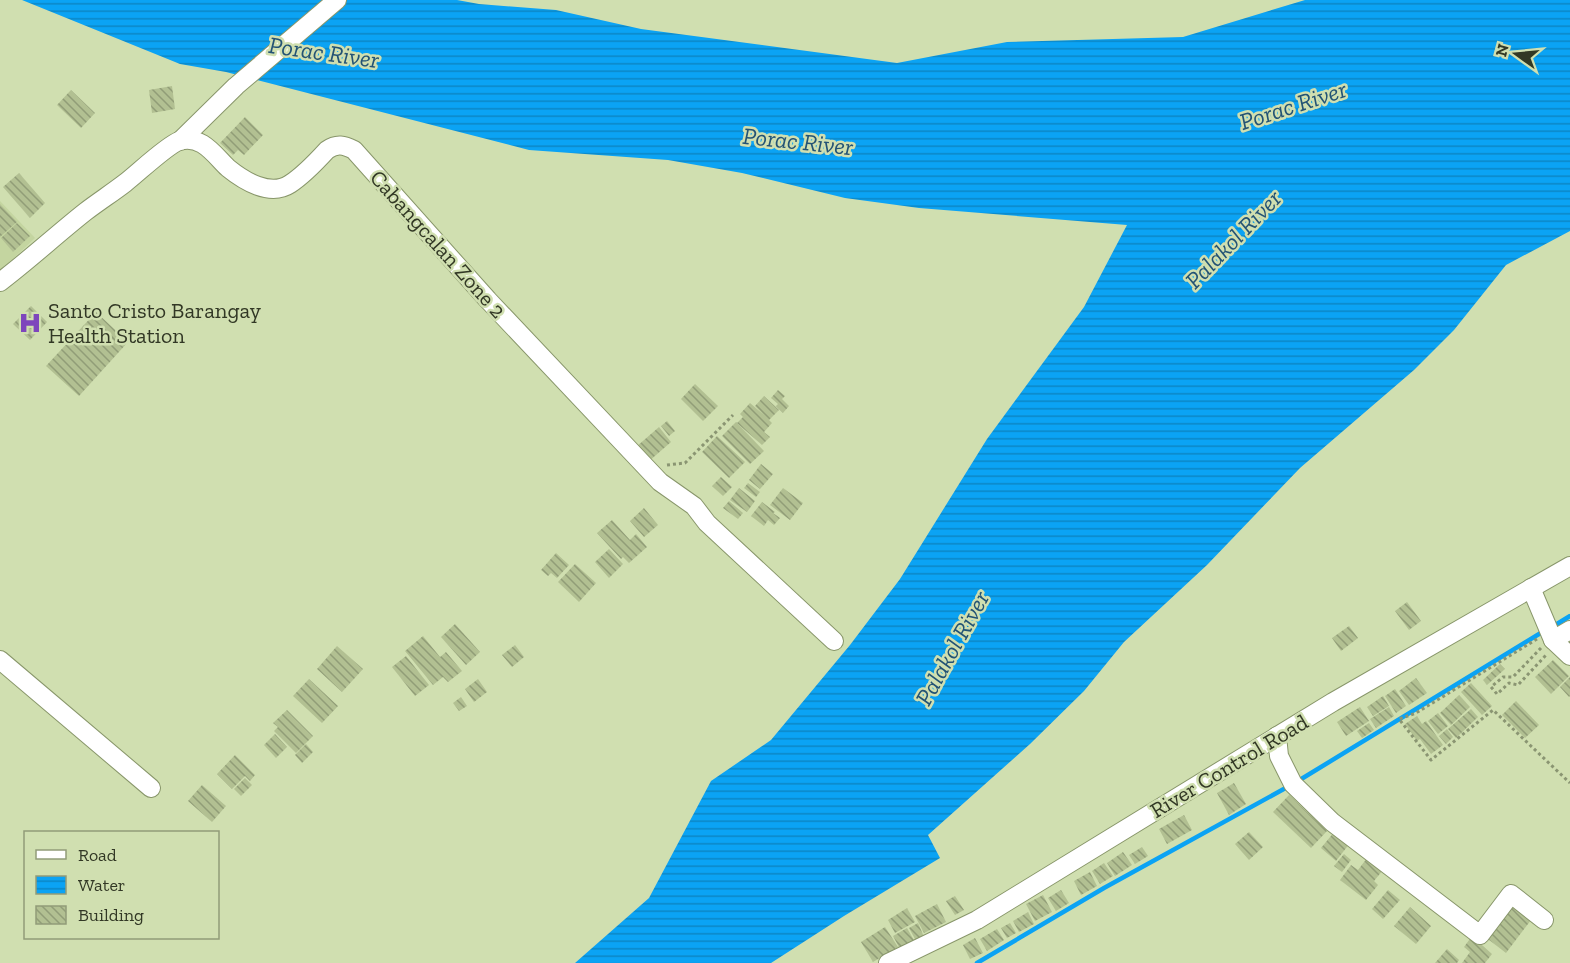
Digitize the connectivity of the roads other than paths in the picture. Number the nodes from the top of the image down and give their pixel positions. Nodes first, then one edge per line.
1 (337, 0) edge
2 (180, 141) junction
3 (0, 282) edge
4 (1570, 566) edge
5 (1532, 588) junction
6 (1570, 630) edge
7 (834, 641) dead end
8 (1546, 644) junction
9 (1570, 656) edge
10 (0, 660) edge
11 (1277, 736) junction
12 (151, 788) dead end
13 (1544, 920) dead end
14 (888, 963) edge

1 - 2 street
2 - 3 street
2 - 7 street, Cabangcalan Zone 2
4 - 5 street, River Control Road
5 - 8 street
5 - 11 street, River Control Road
6 - 8 street
8 - 9 street
10 - 12 street
11 - 13 street
11 - 14 street, River Control Road

